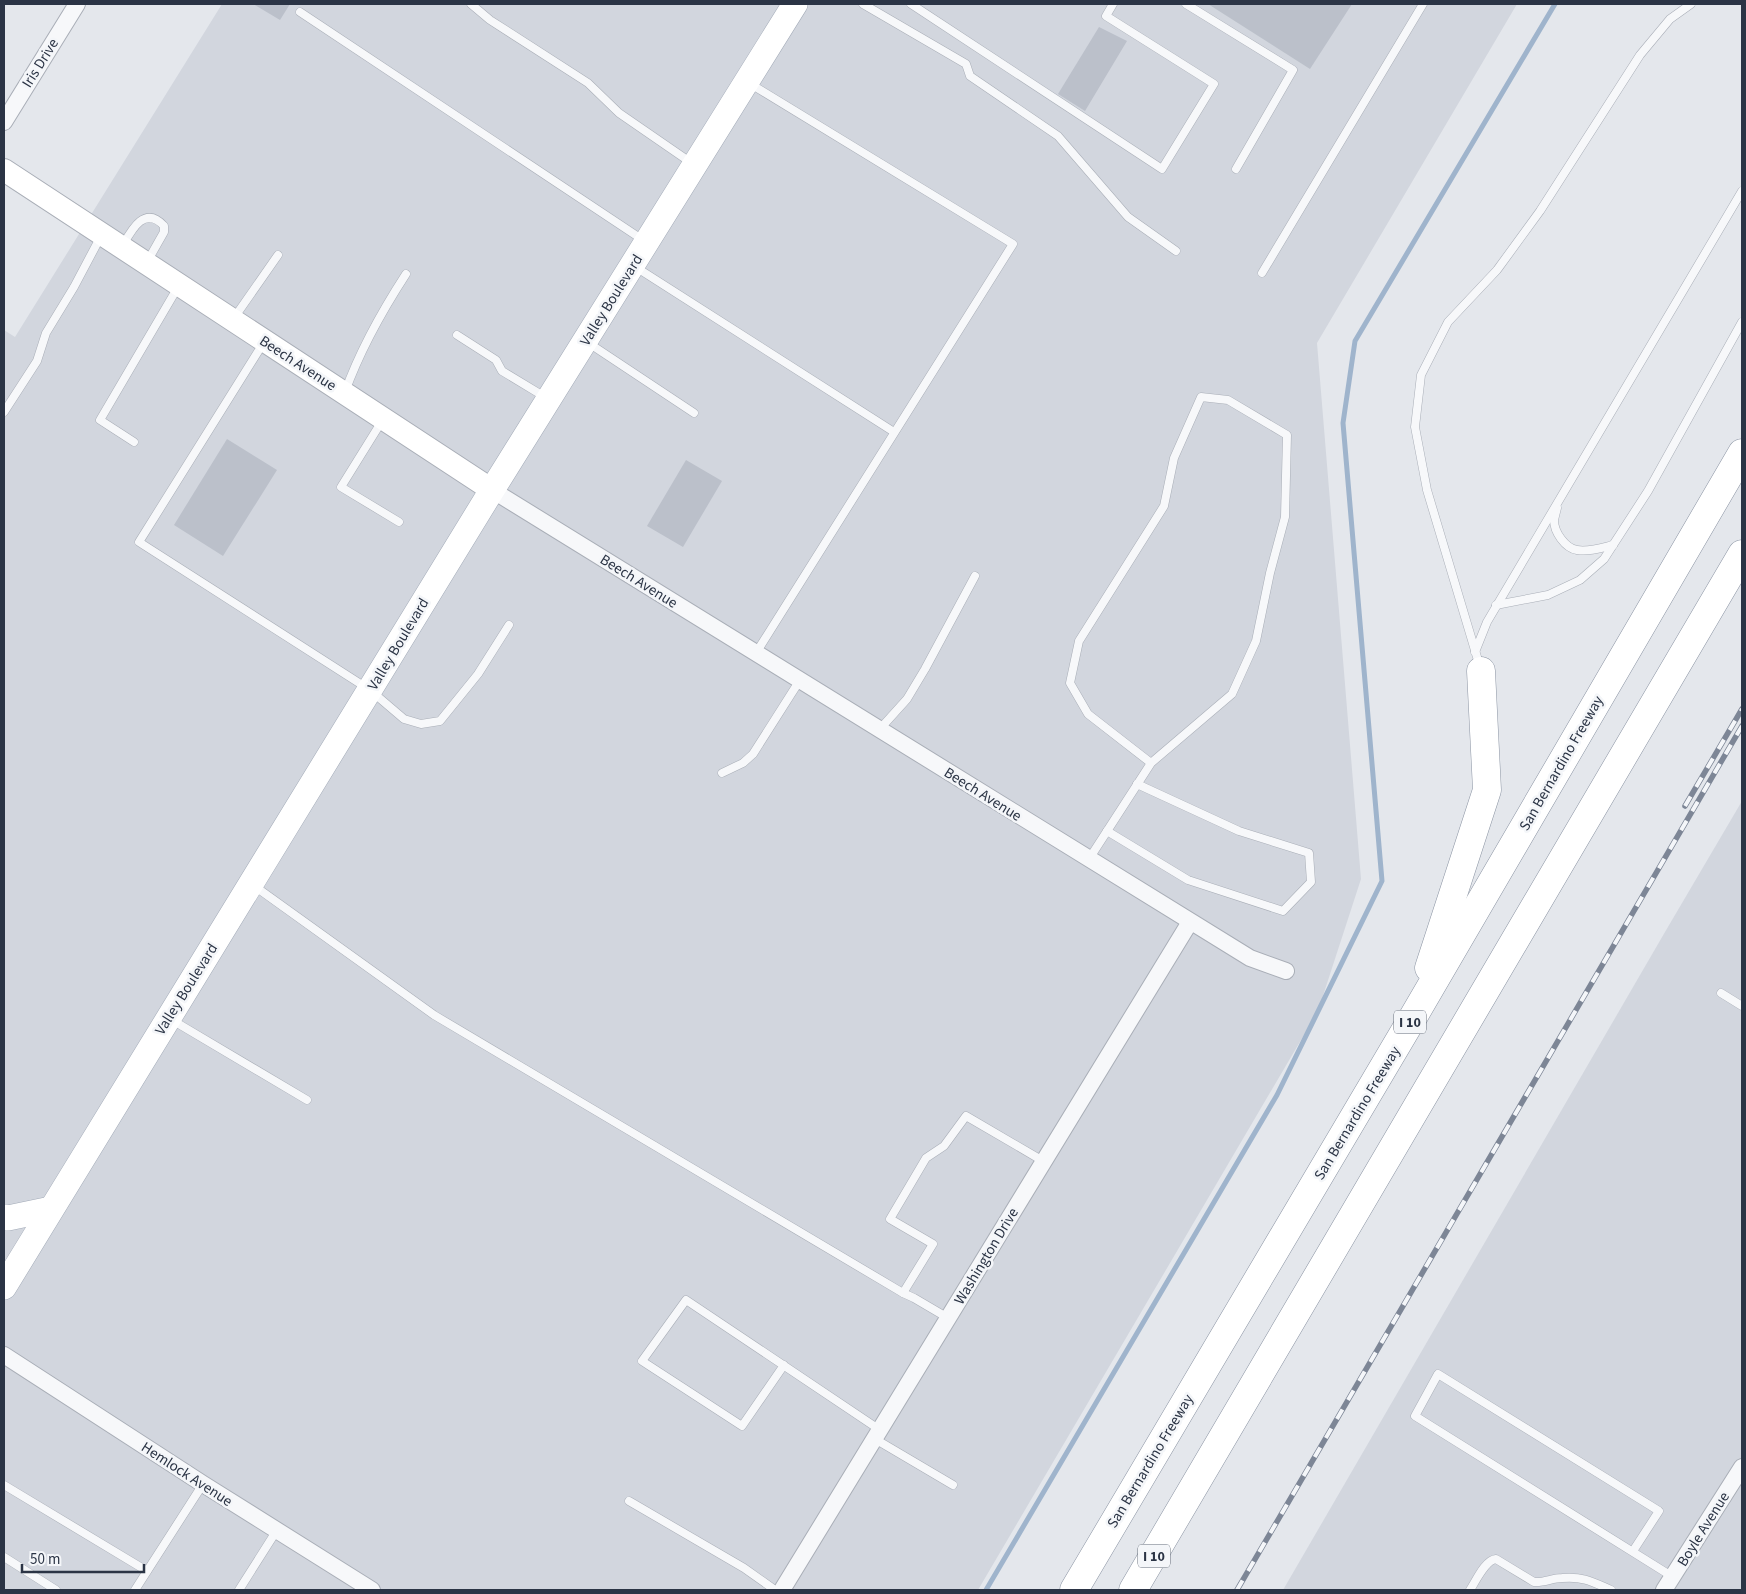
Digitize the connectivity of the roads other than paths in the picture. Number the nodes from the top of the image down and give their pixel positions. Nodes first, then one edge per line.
1 (77, 4) edge
2 (471, 4) edge
3 (863, 4) edge
4 (911, 4) edge
5 (1113, 4) edge
6 (1186, 4) edge
7 (1423, 4) edge
8 (1690, 4) edge
9 (790, 7) edge
10 (300, 12) dead end
11 (746, 82) junction
12 (4, 122) edge
13 (694, 165) junction
14 (1236, 169) dead end
15 (4, 170) edge
16 (1742, 191) edge
17 (102, 234) junction
18 (646, 242) junction
19 (122, 247) junction
20 (1176, 251) dead end
21 (278, 255) dead end
22 (146, 263) junction
23 (632, 265) junction
24 (1262, 273) dead end
25 (406, 274) dead end
26 (179, 285) junction
27 (233, 320) junction
28 (1742, 322) edge
29 (456, 335) dead end
30 (264, 341) junction
31 (585, 341) junction
32 (344, 393) junction
33 (549, 399) junction
34 (4, 412) edge
35 (694, 413) dead end
36 (383, 419) junction
37 (894, 432) junction
38 (134, 442) dead end
39 (1742, 452) edge
40 (492, 490) junction
41 (1558, 502) junction
42 (399, 522) dead end
43 (1613, 545) junction
44 (1742, 554) edge
45 (974, 576) dead end
46 (1496, 605) junction
47 (509, 625) dead end
48 (756, 653) junction
49 (1478, 662) junction
50 (800, 680) junction
51 (370, 690) junction
52 (879, 730) junction
53 (1151, 764) junction
54 (722, 773) dead end
55 (1137, 784) junction
56 (1107, 831) junction
57 (1089, 859) junction
58 (251, 884) junction
59 (1190, 922) junction
60 (1286, 971) dead end
61 (1721, 993) dead end
62 (1742, 1006) edge
63 (168, 1018) junction
64 (1412, 1019) junction
65 (307, 1100) dead end
66 (1043, 1161) junction
67 (51, 1209) junction
68 (4, 1217) edge
69 (4, 1286) edge
70 (902, 1293) junction
71 (948, 1318) junction
72 (4, 1355) edge
73 (784, 1364) junction
74 (877, 1434) junction
75 (1742, 1467) edge
76 (202, 1484) junction
77 (4, 1485) edge
78 (953, 1485) dead end
79 (629, 1501) dead end
80 (276, 1530) junction
81 (1633, 1552) junction
82 (4, 1557) edge
83 (147, 1571) junction
84 (1668, 1584) edge
85 (56, 1590) edge
86 (135, 1590) edge
87 (239, 1590) edge
88 (372, 1590) edge
89 (775, 1590) edge
90 (782, 1590) edge
91 (1074, 1590) edge
92 (1133, 1590) edge
93 (1470, 1590) edge
94 (1612, 1590) edge

1 - 12 street, Iris Drive
2 - 13 lane
3 - 20 lane
4 - 5 lane
6 - 14 lane
7 - 24 lane
8 - 49 lane
9 - 11 main road, Valley Boulevard
10 - 18 lane
11 - 13 main road, Valley Boulevard
11 - 37 lane
13 - 18 main road, Valley Boulevard
15 - 17 main road, Beech Avenue
16 - 41 lane
17 - 19 main road, Beech Avenue
17 - 34 lane
18 - 23 main road, Valley Boulevard
19 - 22 main road, Beech Avenue
19 - 22 lane
21 - 27 lane
22 - 26 main road, Beech Avenue
23 - 31 main road, Valley Boulevard
23 - 37 lane
25 - 32 lane
26 - 27 main road, Beech Avenue
26 - 38 lane
27 - 30 main road, Beech Avenue
28 - 43 lane
29 - 33 lane
30 - 32 main road, Beech Avenue
30 - 51 lane
31 - 33 main road, Valley Boulevard
31 - 35 lane
32 - 36 main road, Beech Avenue
33 - 40 main road, Valley Boulevard
36 - 40 main road, Beech Avenue
36 - 42 lane
37 - 48 lane
39 - 64 highway, San Bernardino Freeway / I 10
40 - 48 street, Beech Avenue
40 - 51 main road, Valley Boulevard
41 - 43 lane
41 - 46 lane
43 - 46 lane
44 - 92 highway, I 10
45 - 52 lane
46 - 49 lane
47 - 51 lane
48 - 50 street, Beech Avenue
49 - 64 highway
50 - 52 street, Beech Avenue
50 - 54 lane
51 - 58 main road, Valley Boulevard
52 - 57 street, Beech Avenue
53 - 53 lane
53 - 55 lane
55 - 56 lane
55 - 56 lane
56 - 57 lane
57 - 59 street, Beech Avenue
58 - 63 main road, Valley Boulevard
58 - 70 lane
59 - 60 street, Beech Avenue
59 - 66 street, Washington Drive
61 - 62 lane
63 - 65 lane
63 - 67 main road, Valley Boulevard
64 - 91 highway, San Bernardino Freeway / I 10
66 - 70 lane
66 - 71 street, Washington Drive
67 - 68 main road
67 - 69 main road, Valley Boulevard
70 - 71 lane
71 - 74 street, Washington Drive
72 - 76 street, Hemlock Avenue
73 - 73 lane
73 - 74 lane
74 - 78 lane
74 - 90 street, Washington Drive
75 - 84 street, Boyle Avenue
76 - 80 street, Hemlock Avenue
76 - 83 lane
77 - 83 lane
79 - 89 lane
80 - 87 lane
80 - 88 street, Hemlock Avenue
81 - 81 lane
81 - 84 lane
82 - 85 lane
83 - 86 lane
93 - 94 lane

